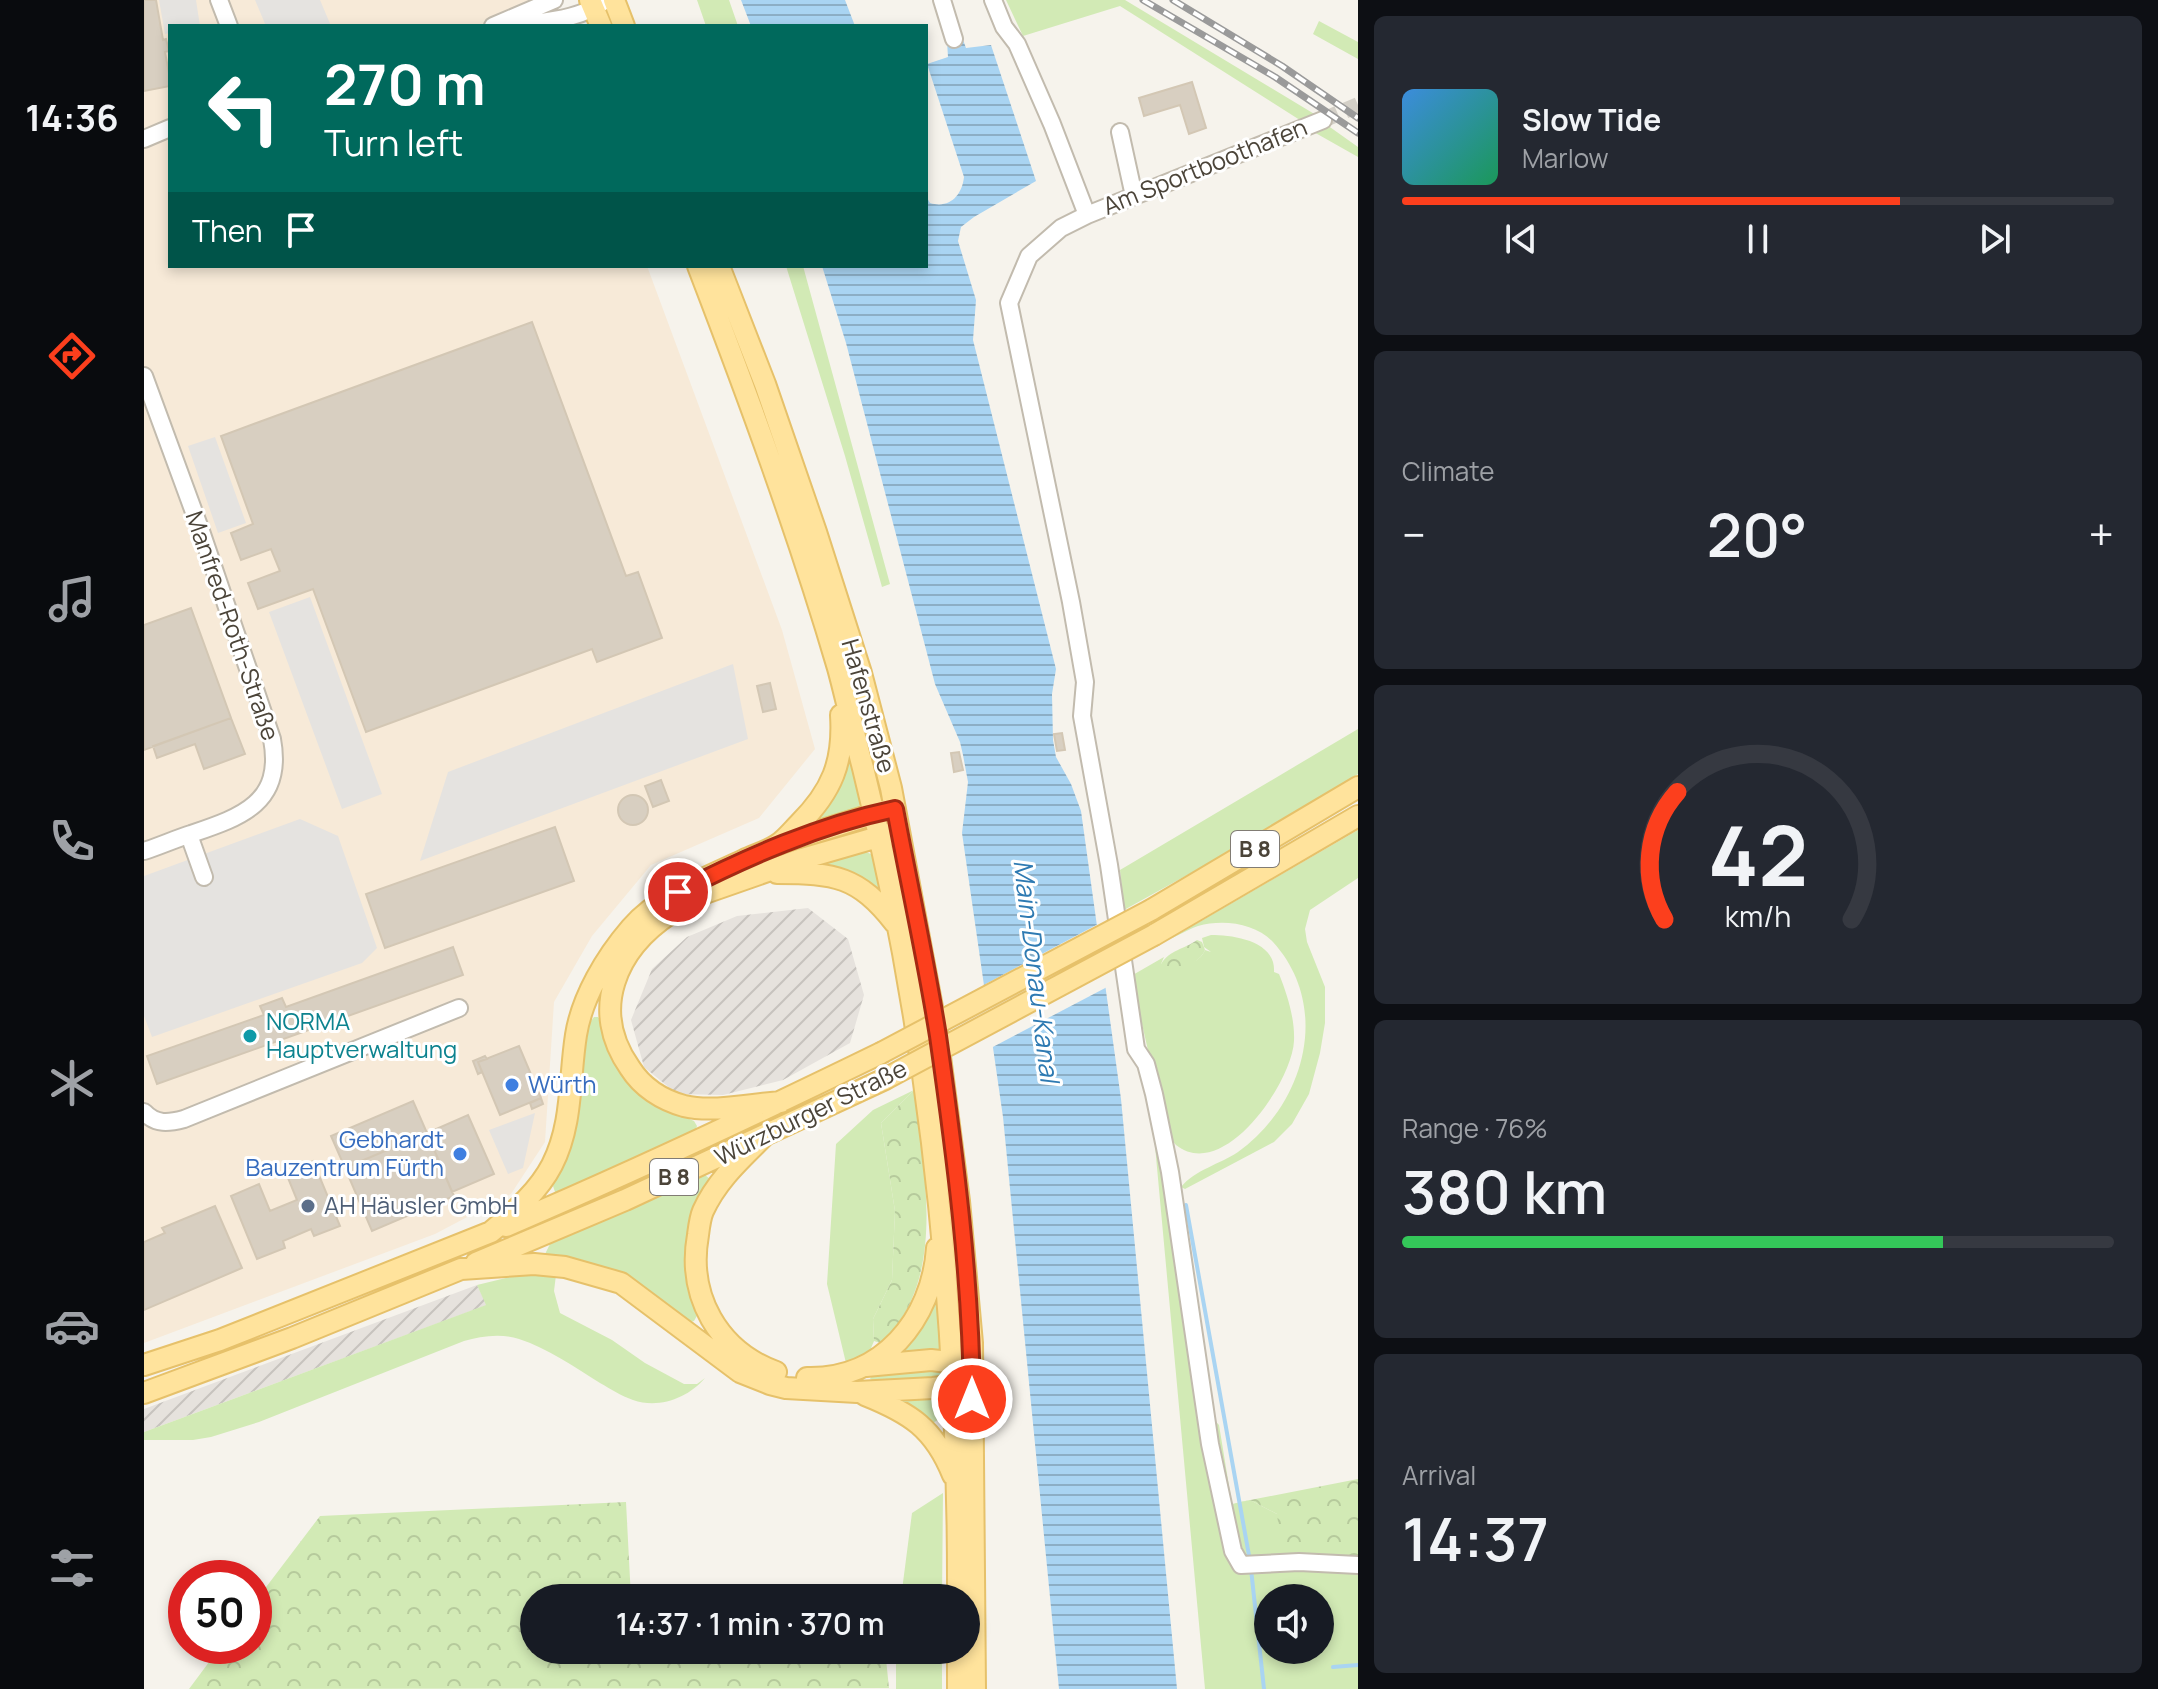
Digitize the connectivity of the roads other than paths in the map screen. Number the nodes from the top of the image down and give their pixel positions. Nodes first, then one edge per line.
1 (219, 0) edge
2 (614, 0) edge
3 (942, 0) edge
4 (993, 0) edge
5 (549, 1) edge
6 (598, 9) edge
7 (228, 24) edge
8 (497, 24) edge
9 (526, 24) edge
10 (623, 24) edge
11 (954, 39) dead end
12 (1323, 120) tunnel mouth
13 (168, 129) edge
14 (1120, 132) dead end
15 (144, 139) edge
16 (1134, 196) junction
17 (1087, 215) junction
18 (699, 268) edge
19 (720, 268) edge
20 (144, 376) edge
21 (839, 671) junction
22 (1358, 787) edge
23 (885, 811) junction
24 (1358, 816) edge
25 (890, 834) junction
26 (189, 835) junction
27 (778, 844) junction
28 (144, 851) edge
29 (761, 872) junction
30 (204, 877) dead end
31 (899, 929) junction
32 (459, 1008) dead end
33 (781, 1102) junction
34 (145, 1115) edge
35 (765, 1135) junction
36 (940, 1196) junction
37 (491, 1232) junction
38 (461, 1269) junction
39 (144, 1365) edge
40 (866, 1366) junction
41 (963, 1374) junction
42 (857, 1392) junction
43 (144, 1393) edge
44 (957, 1485) junction
45 (1358, 1565) edge
46 (958, 1584) edge
47 (958, 1664) edge
48 (958, 1689) edge
49 (975, 1689) edge

1 - 7 street
2 - 10 main road
3 - 11 street
4 - 17 street
5 - 8 street
6 - 9 street
12 - 16 street, Am Sportboothafen
13 - 15 street
14 - 16 street
16 - 17 street, Am Sportboothafen
17 - 45 street, Am Sportboothafen
18 - 21 main road, Hafenstraße
19 - 23 main road, Hafenstraße
20 - 26 street, Manfred-Roth-Straße
21 - 23 main road, Hafenstraße
21 - 27 main road
22 - 33 main road, Würzburger Straße / B 8, bridge
23 - 25 main road, Hafenstraße
23 - 27 main road
24 - 35 main road, Würzburger Straße / B 8, bridge
25 - 29 main road
25 - 31 main road, Hafenstraße
25 - 41 main road, Hafenstraße
26 - 28 street, Manfred-Roth-Straße
26 - 30 street
27 - 37 main road
29 - 31 main road
29 - 33 main road
31 - 36 main road, Hafenstraße
32 - 34 street
33 - 37 main road, Würzburger Straße / B 8
35 - 38 main road, Würzburger Straße / B 8
35 - 40 main road
36 - 40 main road
36 - 41 main road, Hafenstraße
37 - 39 main road, B 8
38 - 42 main road
38 - 43 main road, B 8
40 - 41 main road
41 - 42 main road
41 - 44 main road, Hafenstraße
41 - 49 main road, Hafenstraße
42 - 44 main road
44 - 46 main road, Hafenstraße
47 - 48 main road

